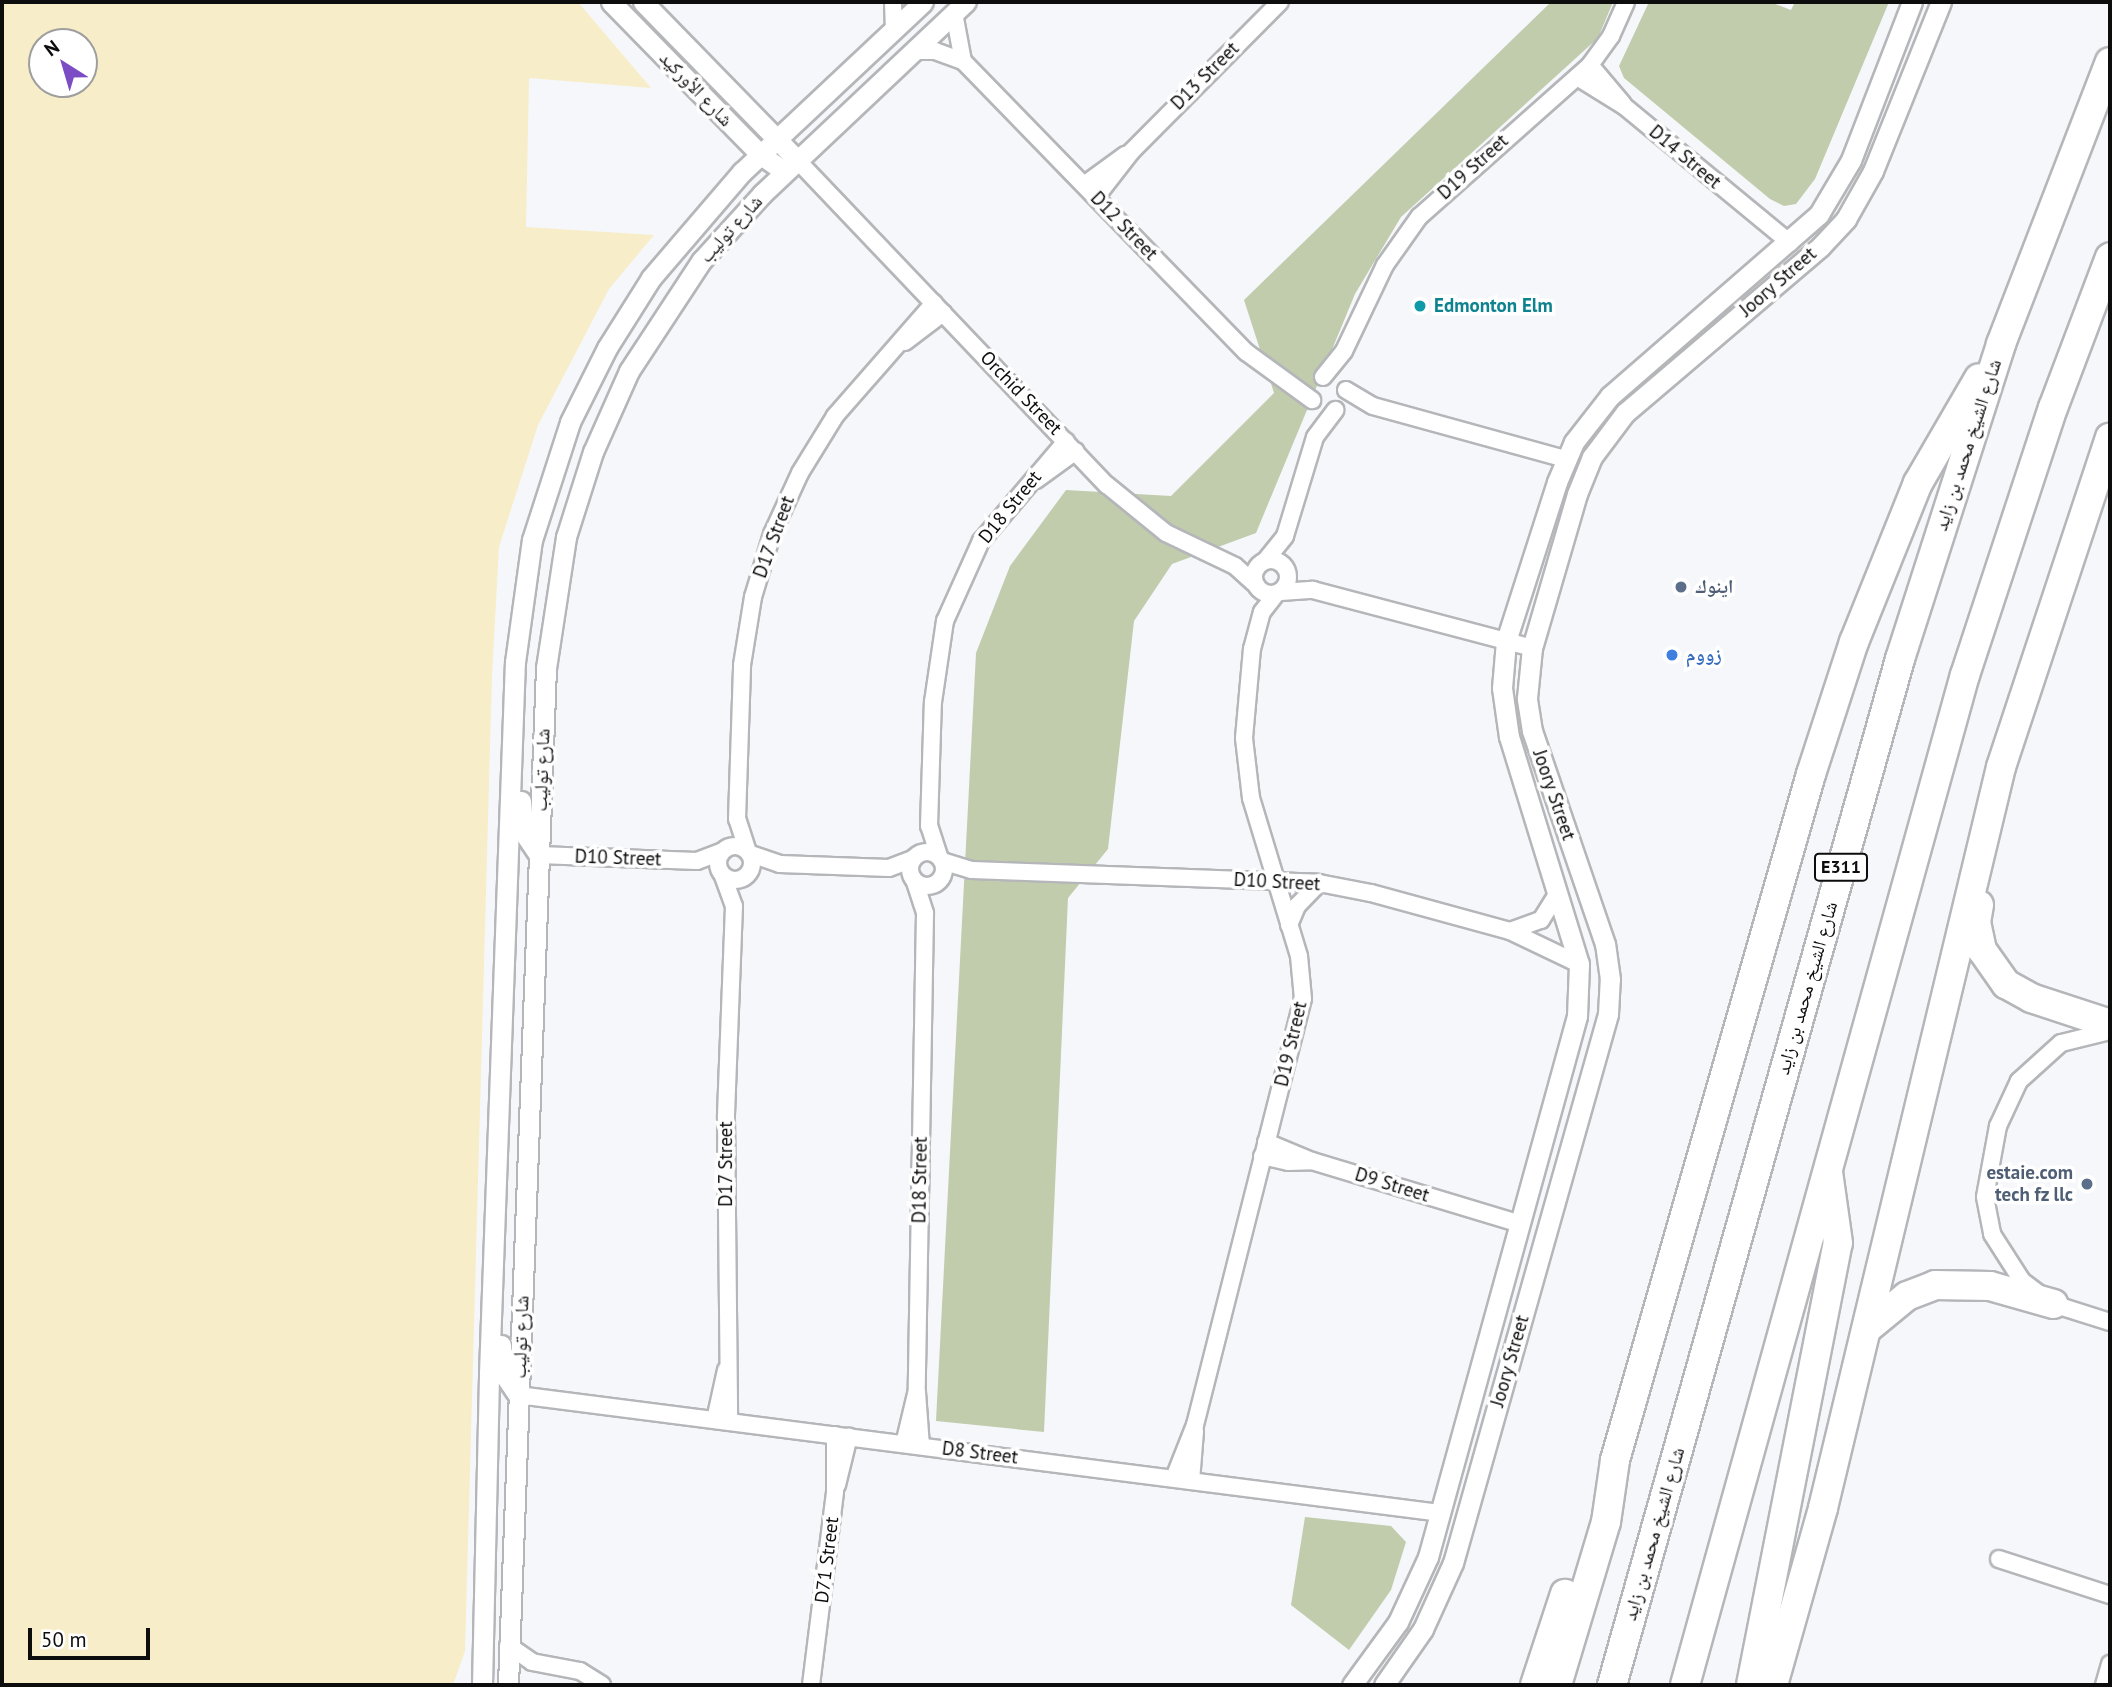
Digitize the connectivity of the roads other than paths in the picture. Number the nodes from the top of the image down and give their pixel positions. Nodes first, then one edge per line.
1 (611, 2) edge
2 (643, 2) edge
3 (893, 2) edge
4 (923, 2) edge
5 (1280, 2) edge
6 (1626, 2) edge
7 (1912, 2) edge
8 (1936, 5) edge
9 (960, 8) edge
10 (894, 31) junction
11 (915, 51) junction
12 (963, 61) junction
13 (2110, 62) edge
14 (1590, 65) junction
15 (1577, 78) junction
16 (1624, 106) junction
17 (778, 139) junction
18 (1131, 152) junction
19 (761, 155) junction
20 (791, 167) junction
21 (1084, 185) junction
22 (1096, 197) junction
23 (1790, 243) junction
24 (2110, 257) edge
25 (939, 308) junction
26 (2001, 344) junction
27 (1344, 351) junction
28 (1321, 378) junction
29 (1292, 382) junction
30 (1345, 387) junction
31 (1313, 401) junction
32 (1373, 407) junction
33 (1337, 409) junction
34 (1315, 437) junction
35 (2110, 438) edge
36 (1071, 446) junction
37 (1565, 459) junction
38 (1284, 536) junction
39 (1262, 562) junction
40 (1234, 566) junction
41 (1287, 570) junction
42 (1255, 585) junction
43 (1313, 590) junction
44 (1279, 592) junction
45 (1258, 620) junction
46 (1506, 641) junction
47 (1532, 648) junction
48 (512, 736) junction
49 (2001, 767) junction
50 (737, 819) junction
51 (929, 826) junction
52 (723, 850) junction
53 (749, 852) junction
54 (539, 855) junction
55 (915, 857) junction
56 (941, 858) junction
57 (697, 861) junction
58 (780, 864) junction
59 (889, 868) junction
60 (972, 870) junction
61 (722, 874) junction
62 (747, 875) junction
63 (1274, 880) junction
64 (914, 881) junction
65 (939, 882) junction
66 (1319, 883) junction
67 (1558, 893) junction
68 (734, 906) junction
69 (925, 913) junction
70 (1289, 925) junction
71 (1510, 931) junction
72 (1578, 964) junction
73 (2110, 1024) edge
74 (2110, 1031) edge
75 (1264, 1149) junction
76 (1827, 1168) junction
77 (1521, 1224) junction
78 (492, 1276) junction
79 (2053, 1304) junction
80 (1522, 1318) junction
81 (2110, 1322) edge
82 (1868, 1328) junction
83 (917, 1392) junction
84 (518, 1395) junction
85 (722, 1421) junction
86 (1195, 1425) junction
87 (842, 1435) junction
88 (904, 1444) junction
89 (921, 1446) junction
90 (1615, 1460) junction
91 (1174, 1478) junction
92 (1191, 1481) junction
93 (1441, 1513) junction
94 (1999, 1559) dead end
95 (2110, 1595) edge
96 (1433, 1612) junction
97 (508, 1645) junction
98 (484, 1656) junction
99 (2110, 1664) edge
100 (468, 1685) edge
101 (482, 1685) edge
102 (508, 1685) edge
103 (603, 1685) edge
104 (811, 1685) edge
105 (1352, 1685) edge
106 (1384, 1685) edge
107 (1535, 1685) edge
108 (1557, 1685) edge
109 (1612, 1685) edge
110 (1685, 1685) edge
111 (1751, 1685) edge
112 (1773, 1685) edge
113 (2104, 1685) edge

1 - 19 street, شارع الأوركيد
2 - 17 street, شارع الأوركيد
3 - 10 street
4 - 10 street, شارع توليب
5 - 18 street, D13 Street
6 - 14 street, D19 Street
7 - 23 street, Joory Street
8 - 47 street, Joory Street
9 - 11 street, شارع توليب
9 - 12 street
10 - 17 street, شارع توليب
11 - 12 street, D12 Street
11 - 20 street, شارع توليب
12 - 21 street, D12 Street
13 - 26 highway, شارع الشيخ محمد بن زايد / E311
14 - 15 street, D19 Street
14 - 16 street
15 - 16 street, D14 Street
15 - 27 street, D19 Street
16 - 23 street, D14 Street
17 - 19 street, شارع توليب
17 - 20 street, شارع الأوركيد
18 - 21 street, D13 Street
18 - 22 street, D13 Street
19 - 20 street, شارع الأوركيد
19 - 48 street, شارع توليب
20 - 25 street, Orchid Street
20 - 54 street, شارع توليب
21 - 22 street, D12 Street
22 - 29 street, D12 Street
23 - 37 street, Joory Street
24 - 76 highway
25 - 36 street, Orchid Street
25 - 50 street, D17 Street
26 - 90 highway
26 - 109 highway, شارع الشيخ محمد بن زايد / E311
27 - 28 street, D19 Street
27 - 30 street, D19 Street
28 - 29 street
28 - 30 street
28 - 31 street
29 - 31 street, D12 Street
30 - 32 street
30 - 33 street
31 - 33 street
31 - 34 street
32 - 33 street
32 - 37 street
33 - 34 street
34 - 38 street
35 - 49 highway
36 - 40 street, Orchid Street
36 - 51 street, D18 Street
37 - 46 street, Joory Street
38 - 39 street
38 - 41 street
39 - 40 street
39 - 41 street
39 - 42 street
40 - 42 street, Orchid Street
41 - 43 street
41 - 44 street
42 - 44 street
42 - 45 street, D19 Street
43 - 44 street
43 - 46 street
44 - 45 street, D19 Street
45 - 63 street, D19 Street
46 - 47 street
46 - 67 street, Joory Street
47 - 80 street, Joory Street
48 - 54 street
48 - 78 street, شارع توليب
49 - 73 highway
49 - 82 highway
50 - 52 street, D17 Street
50 - 53 street, D17 Street
51 - 55 street, D18 Street
51 - 56 street, D18 Street
52 - 53 street
52 - 57 street, D10 Street
52 - 61 street
53 - 58 street
53 - 62 street, D17 Street
54 - 57 street, D10 Street
54 - 84 street, شارع توليب
55 - 56 street
55 - 59 street
55 - 64 street
56 - 60 street, D10 Street
56 - 65 street
57 - 61 street, D10 Street
58 - 59 street
58 - 62 street
59 - 64 street
60 - 63 street, D10 Street
60 - 65 street, D10 Street
61 - 62 street
61 - 68 street, D17 Street
62 - 68 street, D17 Street
63 - 66 street, D10 Street
63 - 70 street, D19 Street
64 - 65 street
64 - 69 street, D18 Street
65 - 69 street, D18 Street
66 - 70 street
66 - 71 street, D10 Street
67 - 71 street
67 - 72 street, Joory Street
68 - 85 street, D17 Street
69 - 83 street, D18 Street
70 - 75 street, D19 Street
71 - 72 street, D10 Street
72 - 77 street, Joory Street
74 - 79 street
75 - 77 street, D9 Street
75 - 86 street, D19 Street
76 - 110 highway
76 - 111 highway
77 - 80 street
77 - 93 street, Joory Street
78 - 84 street
78 - 98 street, شارع توليب
79 - 81 street
79 - 82 highway
80 - 96 street, Joory Street
82 - 112 highway
83 - 88 street
83 - 89 street, D18 Street
84 - 85 street, D8 Street
84 - 97 street, شارع توليب
85 - 87 street, D8 Street
86 - 91 street, D19 Street
86 - 92 street, D19 Street
87 - 88 street, D8 Street
87 - 104 street, D71 Street
88 - 89 street, D8 Street
89 - 91 street, D8 Street
90 - 107 highway
90 - 108 highway
91 - 92 street, D8 Street
92 - 93 street, D8 Street
93 - 96 street
93 - 105 street, Joory Street
94 - 95 street
96 - 106 street, Joory Street
97 - 102 street, شارع توليب
97 - 103 street
98 - 100 street
98 - 101 street, شارع توليب
99 - 113 street

